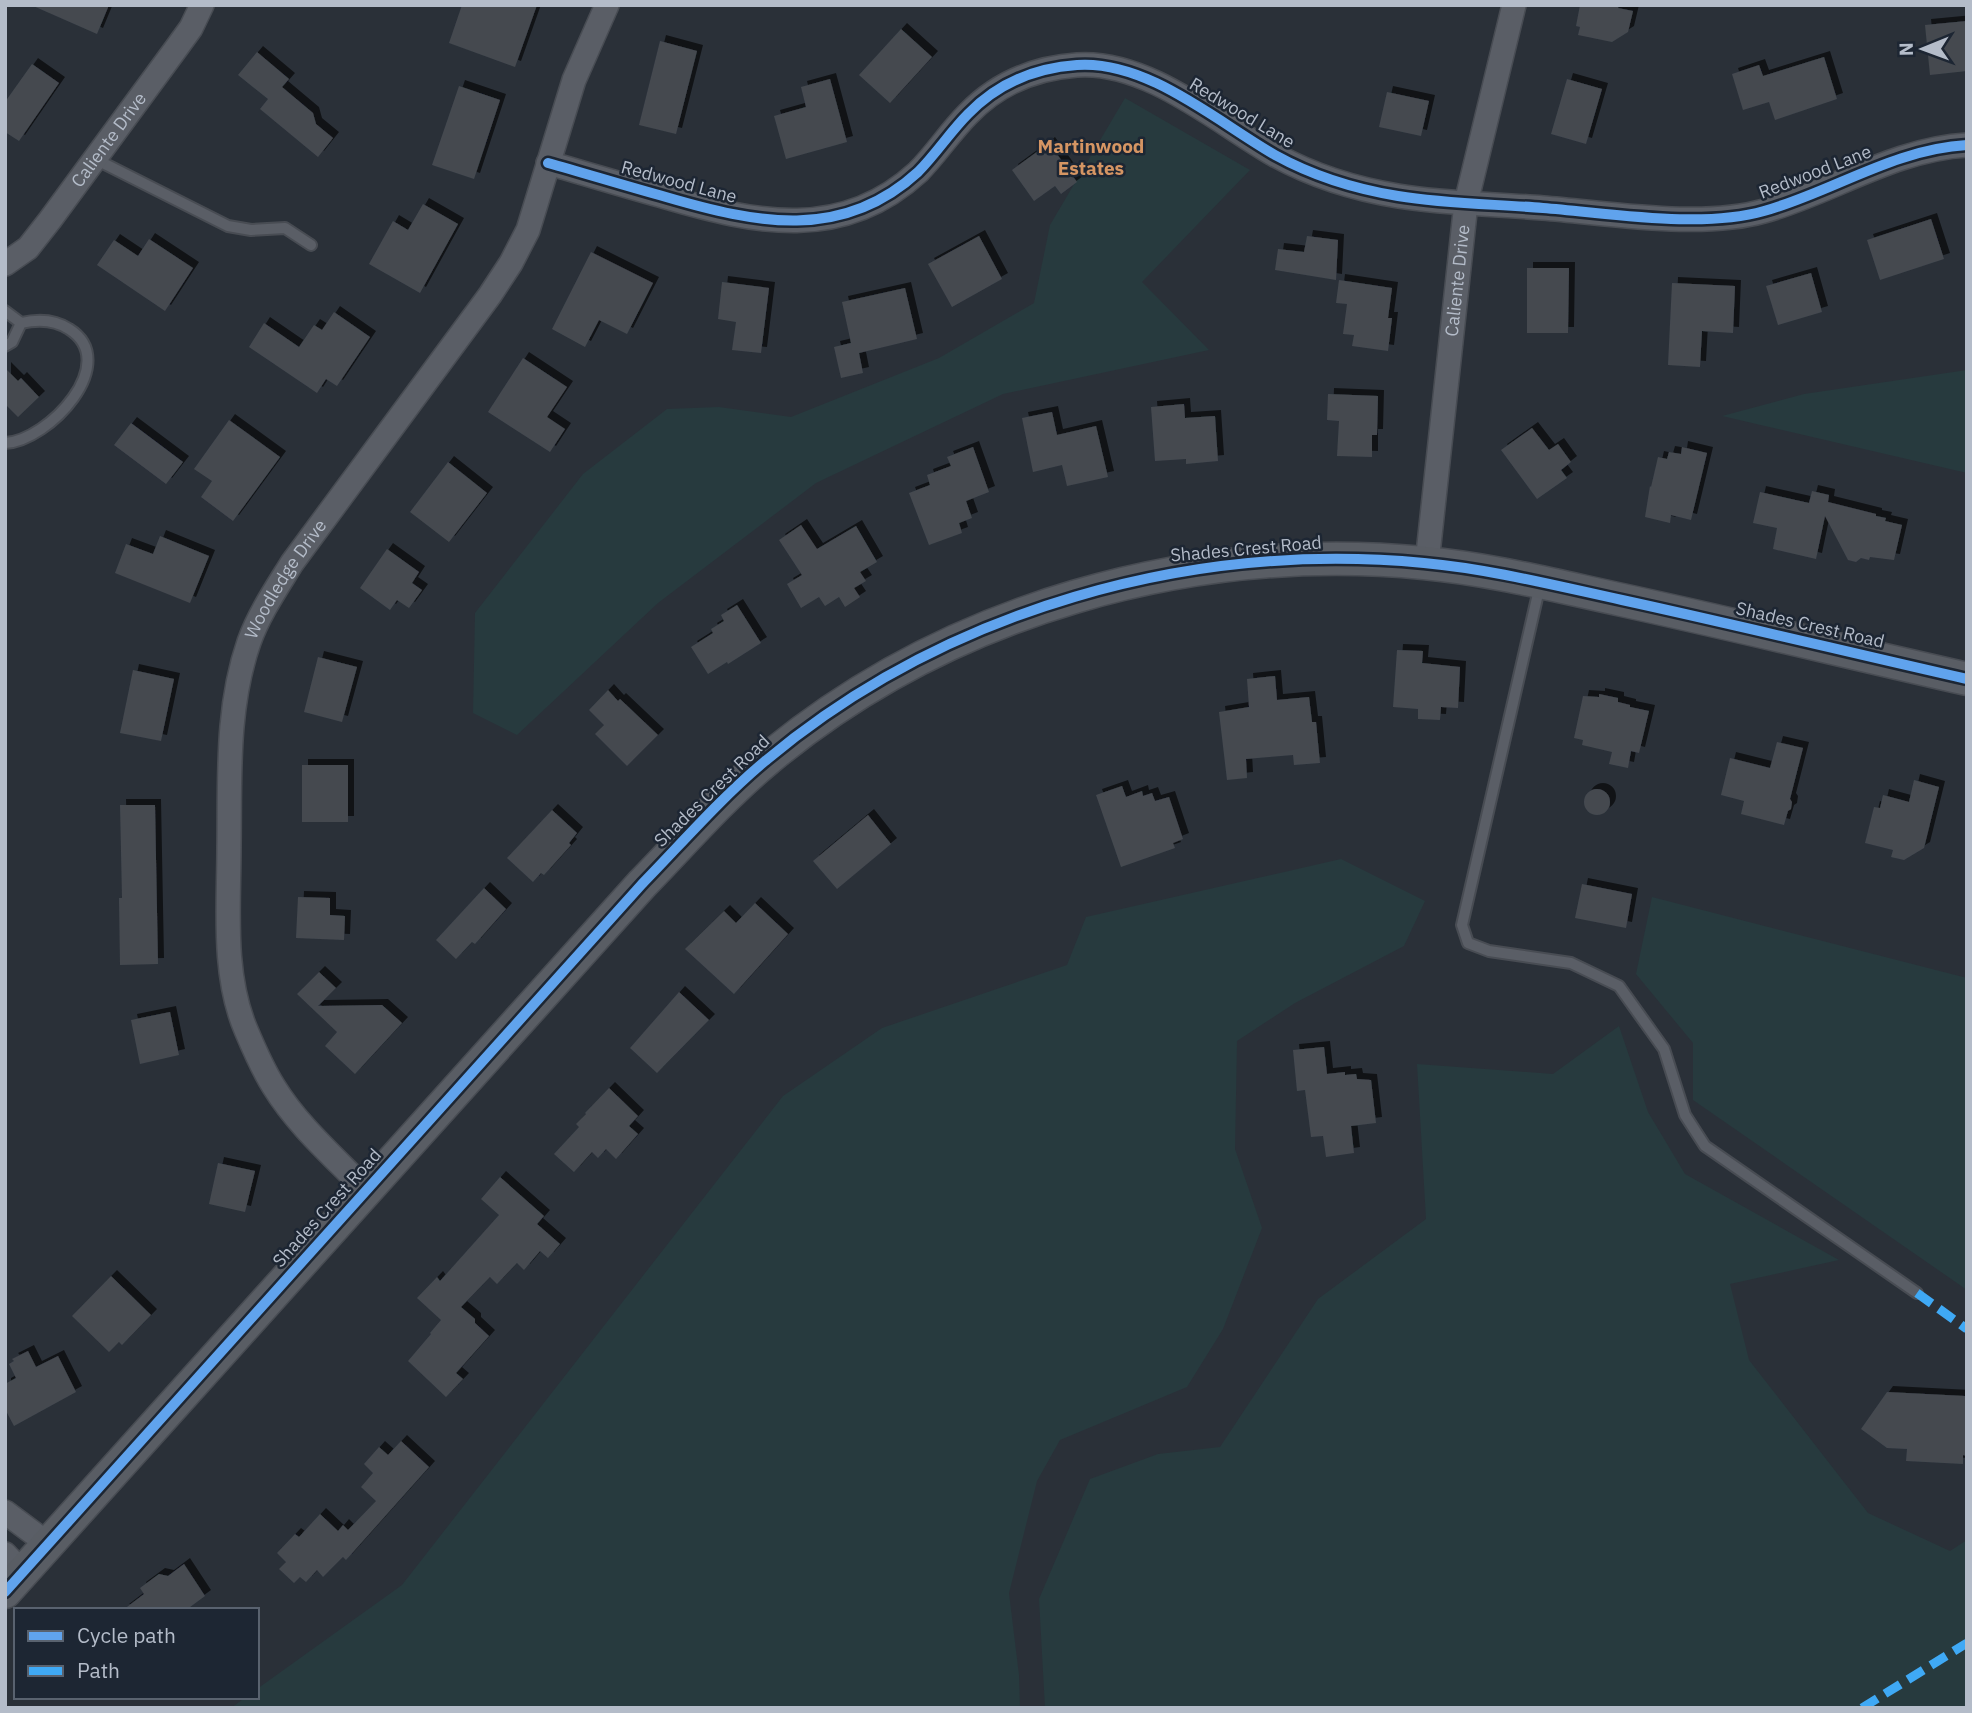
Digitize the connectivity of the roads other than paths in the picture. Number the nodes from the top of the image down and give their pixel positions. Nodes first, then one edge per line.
1 (202, 5) edge
2 (607, 5) edge
3 (1514, 5) edge
4 (1967, 145) edge
5 (95, 159) junction
6 (548, 163) junction
7 (1466, 203) junction
8 (311, 245) dead end
9 (5, 264) edge
10 (5, 311) edge
11 (21, 323) junction
12 (5, 346) edge
13 (5, 443) edge
14 (1427, 563) junction
15 (1541, 583) junction
16 (1967, 679) edge
17 (366, 1190) junction
18 (1917, 1293) dead end
19 (5, 1512) edge
20 (48, 1544) junction
21 (11, 1573) edge

1 - 5 street, Caliente Drive
2 - 6 street, Woodledge Drive
3 - 7 street, Caliente Drive
4 - 7 street, Redwood Lane
5 - 8 lane
5 - 9 street, Caliente Drive
6 - 7 street, Redwood Lane
6 - 17 street, Woodledge Drive
7 - 14 street, Caliente Drive
10 - 11 lane
11 - 12 lane
11 - 13 lane
14 - 15 street, Shades Crest Road
14 - 17 street, Shades Crest Road
15 - 16 street, Shades Crest Road
15 - 18 lane
17 - 20 street, Shades Crest Road
19 - 20 street
20 - 21 street, Shades Crest Road

